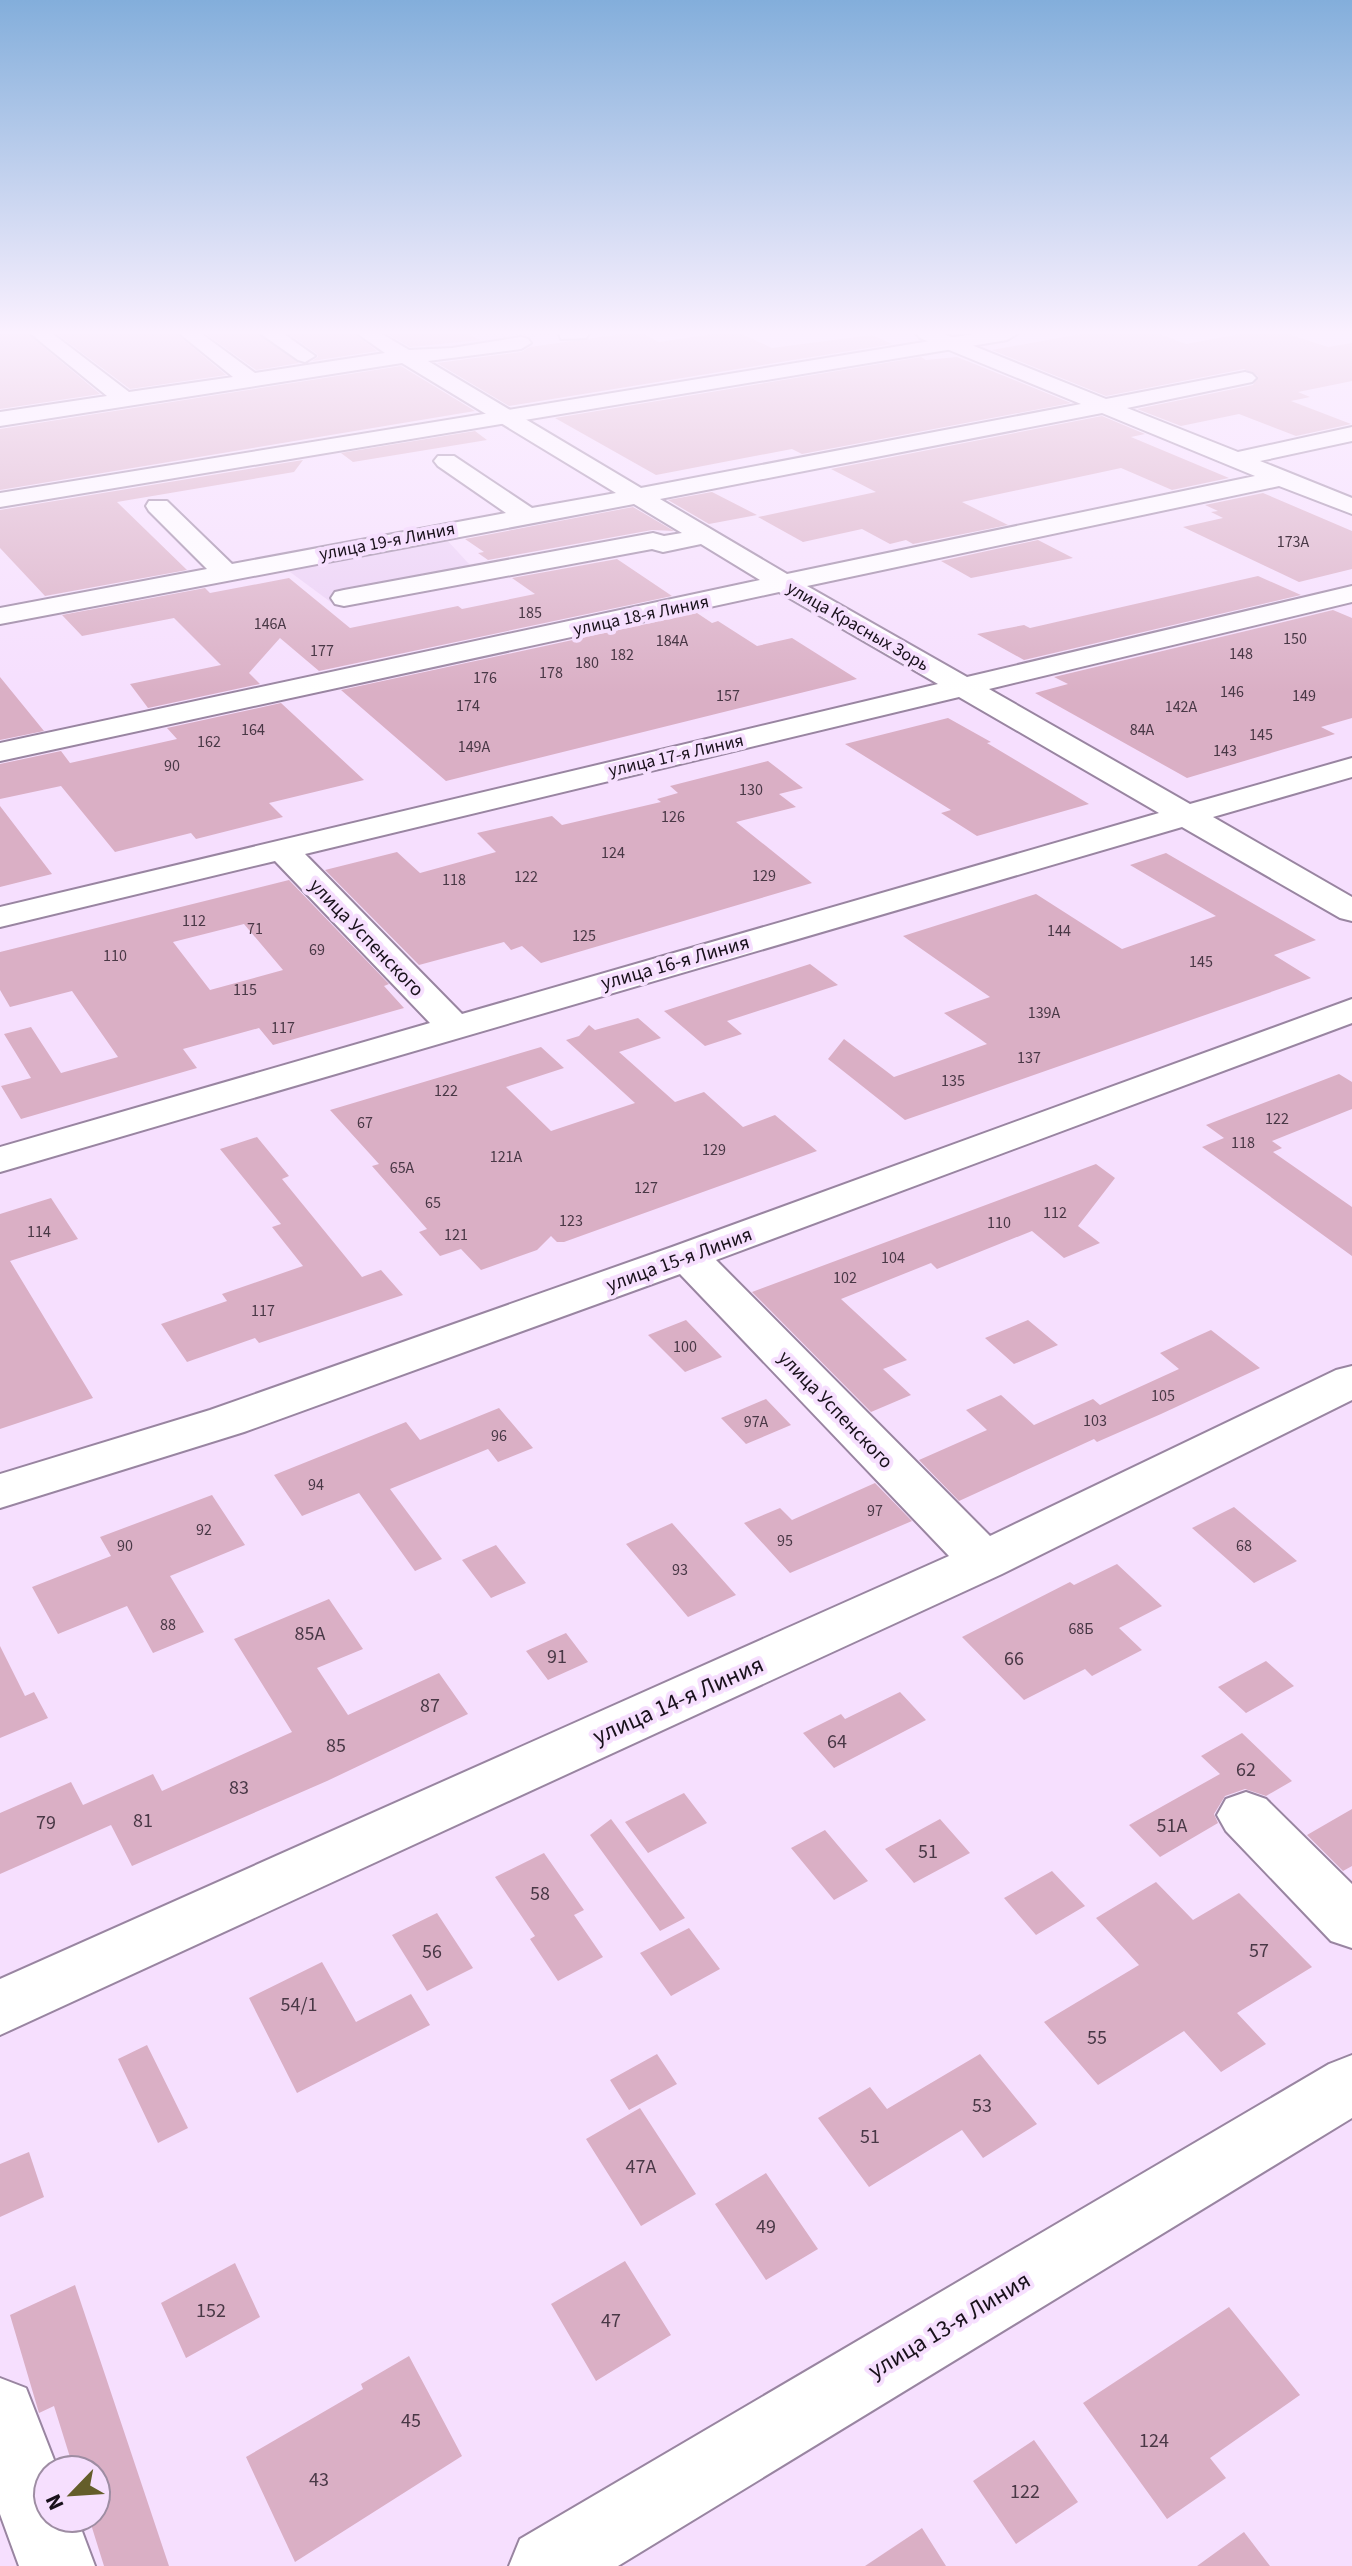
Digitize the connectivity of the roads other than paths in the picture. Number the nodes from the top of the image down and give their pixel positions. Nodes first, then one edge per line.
1 (279, 454) edge
2 (568, 454) edge
3 (862, 454) edge
4 (1220, 454) edge
5 (1263, 454) edge
6 (1235, 460) junction
7 (446, 461) dead end
8 (1282, 478) junction
9 (635, 494) junction
10 (0, 500) edge
11 (158, 506) dead end
12 (1352, 507) edge
13 (664, 511) junction
14 (526, 515) junction
15 (705, 536) junction
16 (475, 547) dead end
17 (225, 572) junction
18 (785, 584) junction
19 (1352, 594) edge
20 (344, 598) dead end
21 (0, 616) edge
22 (965, 687) junction
23 (0, 752) edge
24 (1352, 767) edge
25 (1182, 814) junction
26 (281, 848) junction
27 (1352, 911) edge
28 (0, 917) edge
29 (1352, 1010) edge
30 (453, 1026) junction
31 (0, 1160) edge
32 (687, 1256) junction
33 (1352, 1381) edge
34 (0, 1491) edge
35 (984, 1561) junction
36 (1246, 1815) dead end
37 (1352, 1923) edge
38 (0, 2008) edge
39 (1352, 2084) edge
40 (0, 2414) edge
41 (57, 2566) edge
42 (547, 2566) edge

1 - 10 street
2 - 9 street, улица Красных Зорь
3 - 9 street, улица 19-я Линия
4 - 6 street
5 - 6 street
6 - 8 street
7 - 14 street
8 - 12 street
8 - 18 street, улица 18-я Линия
9 - 13 street, улица Красных Зорь
9 - 14 street, улица 19-я Линия
11 - 17 street
13 - 15 street, улица Красных Зорь
13 - 16 street
14 - 17 street, улица 19-я Линия
15 - 18 street, улица Красных Зорь
15 - 20 street
17 - 21 street, улица 19-я Линия
18 - 22 street, улица Красных Зорь
18 - 23 street, улица 18-я Линия
19 - 22 street, улица 17-я Линия
22 - 25 street, улица Красных Зорь
22 - 26 street, улица 17-я Линия
24 - 25 street, улица 16-я Линия
25 - 27 street, улица Красных Зорь
25 - 30 street, улица 16-я Линия
26 - 28 street, улица 17-я Линия
26 - 30 street, улица Успенского
29 - 32 street, улица 15-я Линия
30 - 31 street, улица 16-я Линия
32 - 34 street, улица 15-я Линия
32 - 35 street, улица Успенского
33 - 35 street, улица 14-я Линия
35 - 38 street, улица 14-я Линия
36 - 37 street
39 - 42 street, улица 13-я Линия
40 - 41 street

